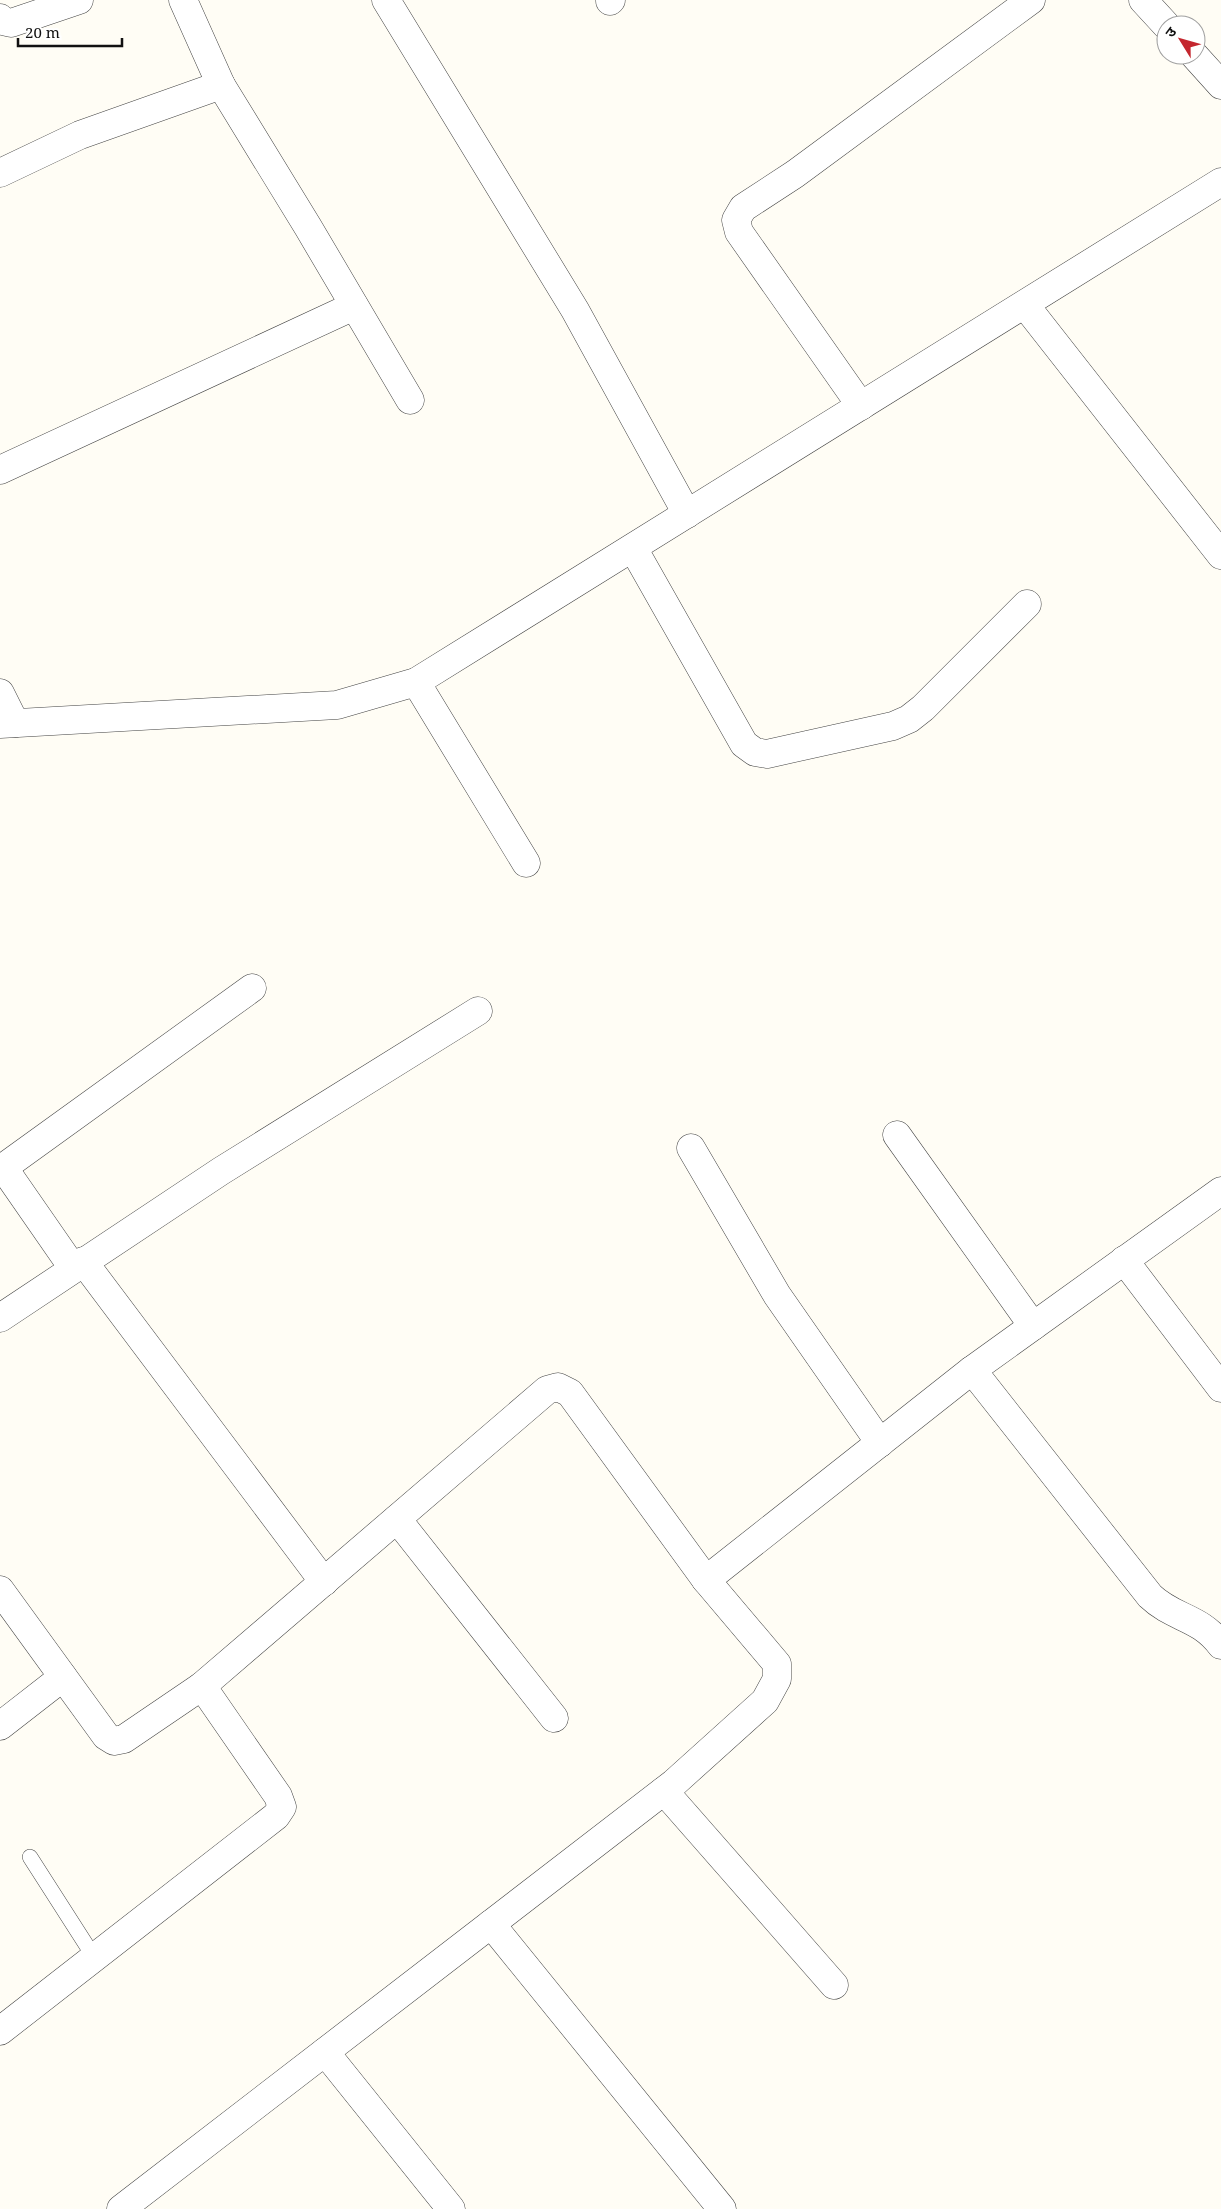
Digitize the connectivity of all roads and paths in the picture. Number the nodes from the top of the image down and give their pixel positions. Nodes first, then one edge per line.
1 (78, 0) edge
2 (183, 0) edge
3 (386, 0) edge
4 (1031, 0) edge
5 (1143, 0) edge
6 (1157, 15) edge
7 (0, 18) edge
8 (1203, 65) edge
9 (221, 85) junction
10 (1221, 85) edge
11 (0, 173) edge
12 (1221, 182) edge
13 (1025, 304) junction
14 (354, 306) junction
15 (410, 400) dead end
16 (862, 406) junction
17 (0, 470) edge
18 (687, 514) junction
19 (633, 548) junction
20 (1221, 555) edge
21 (1027, 604) dead end
22 (416, 682) junction
23 (0, 692) edge
24 (8, 723) edge
25 (526, 864) dead end
26 (252, 988) dead end
27 (478, 1011) dead end
28 (896, 1135) dead end
29 (691, 1148) dead end
30 (2, 1168) edge
31 (1221, 1191) edge
32 (1124, 1260) junction
33 (78, 1264) junction
34 (0, 1318) edge
35 (1032, 1326) junction
36 (972, 1370) junction
37 (1221, 1388) edge
38 (880, 1443) junction
39 (397, 1519) junction
40 (706, 1580) junction
41 (324, 1582) junction
42 (0, 1590) edge
43 (1221, 1645) edge
44 (63, 1677) junction
45 (202, 1686) junction
46 (554, 1718) dead end
47 (0, 1726) edge
48 (664, 1791) junction
49 (30, 1857) dead end
50 (491, 1924) junction
51 (94, 1957) junction
52 (834, 1985) dead end
53 (0, 2031) edge
54 (325, 2052) junction
55 (121, 2209) edge
56 (452, 2209) edge
57 (722, 2209) edge

1 - 7 street
2 - 9 street
3 - 18 street
4 - 16 street
5 - 6 street
8 - 10 street
9 - 11 street
9 - 14 street
12 - 13 street
13 - 16 street
13 - 20 street
14 - 15 street
14 - 17 street
16 - 18 street
18 - 19 street
19 - 21 street
19 - 22 street
22 - 24 street
22 - 25 street
23 - 24 street
26 - 30 street
27 - 33 street
28 - 35 street
29 - 38 street
30 - 33 street
31 - 32 street
32 - 35 street
32 - 37 street
33 - 34 street
33 - 41 street
35 - 36 street
36 - 38 street
36 - 43 street
38 - 40 street
39 - 40 street
39 - 41 street
39 - 46 street
40 - 48 street
41 - 45 street
42 - 44 street
44 - 45 street
44 - 47 street
45 - 51 street
48 - 50 street
48 - 52 street
49 - 51 lane
50 - 54 street
50 - 57 street
51 - 53 street
54 - 55 street
54 - 56 street

